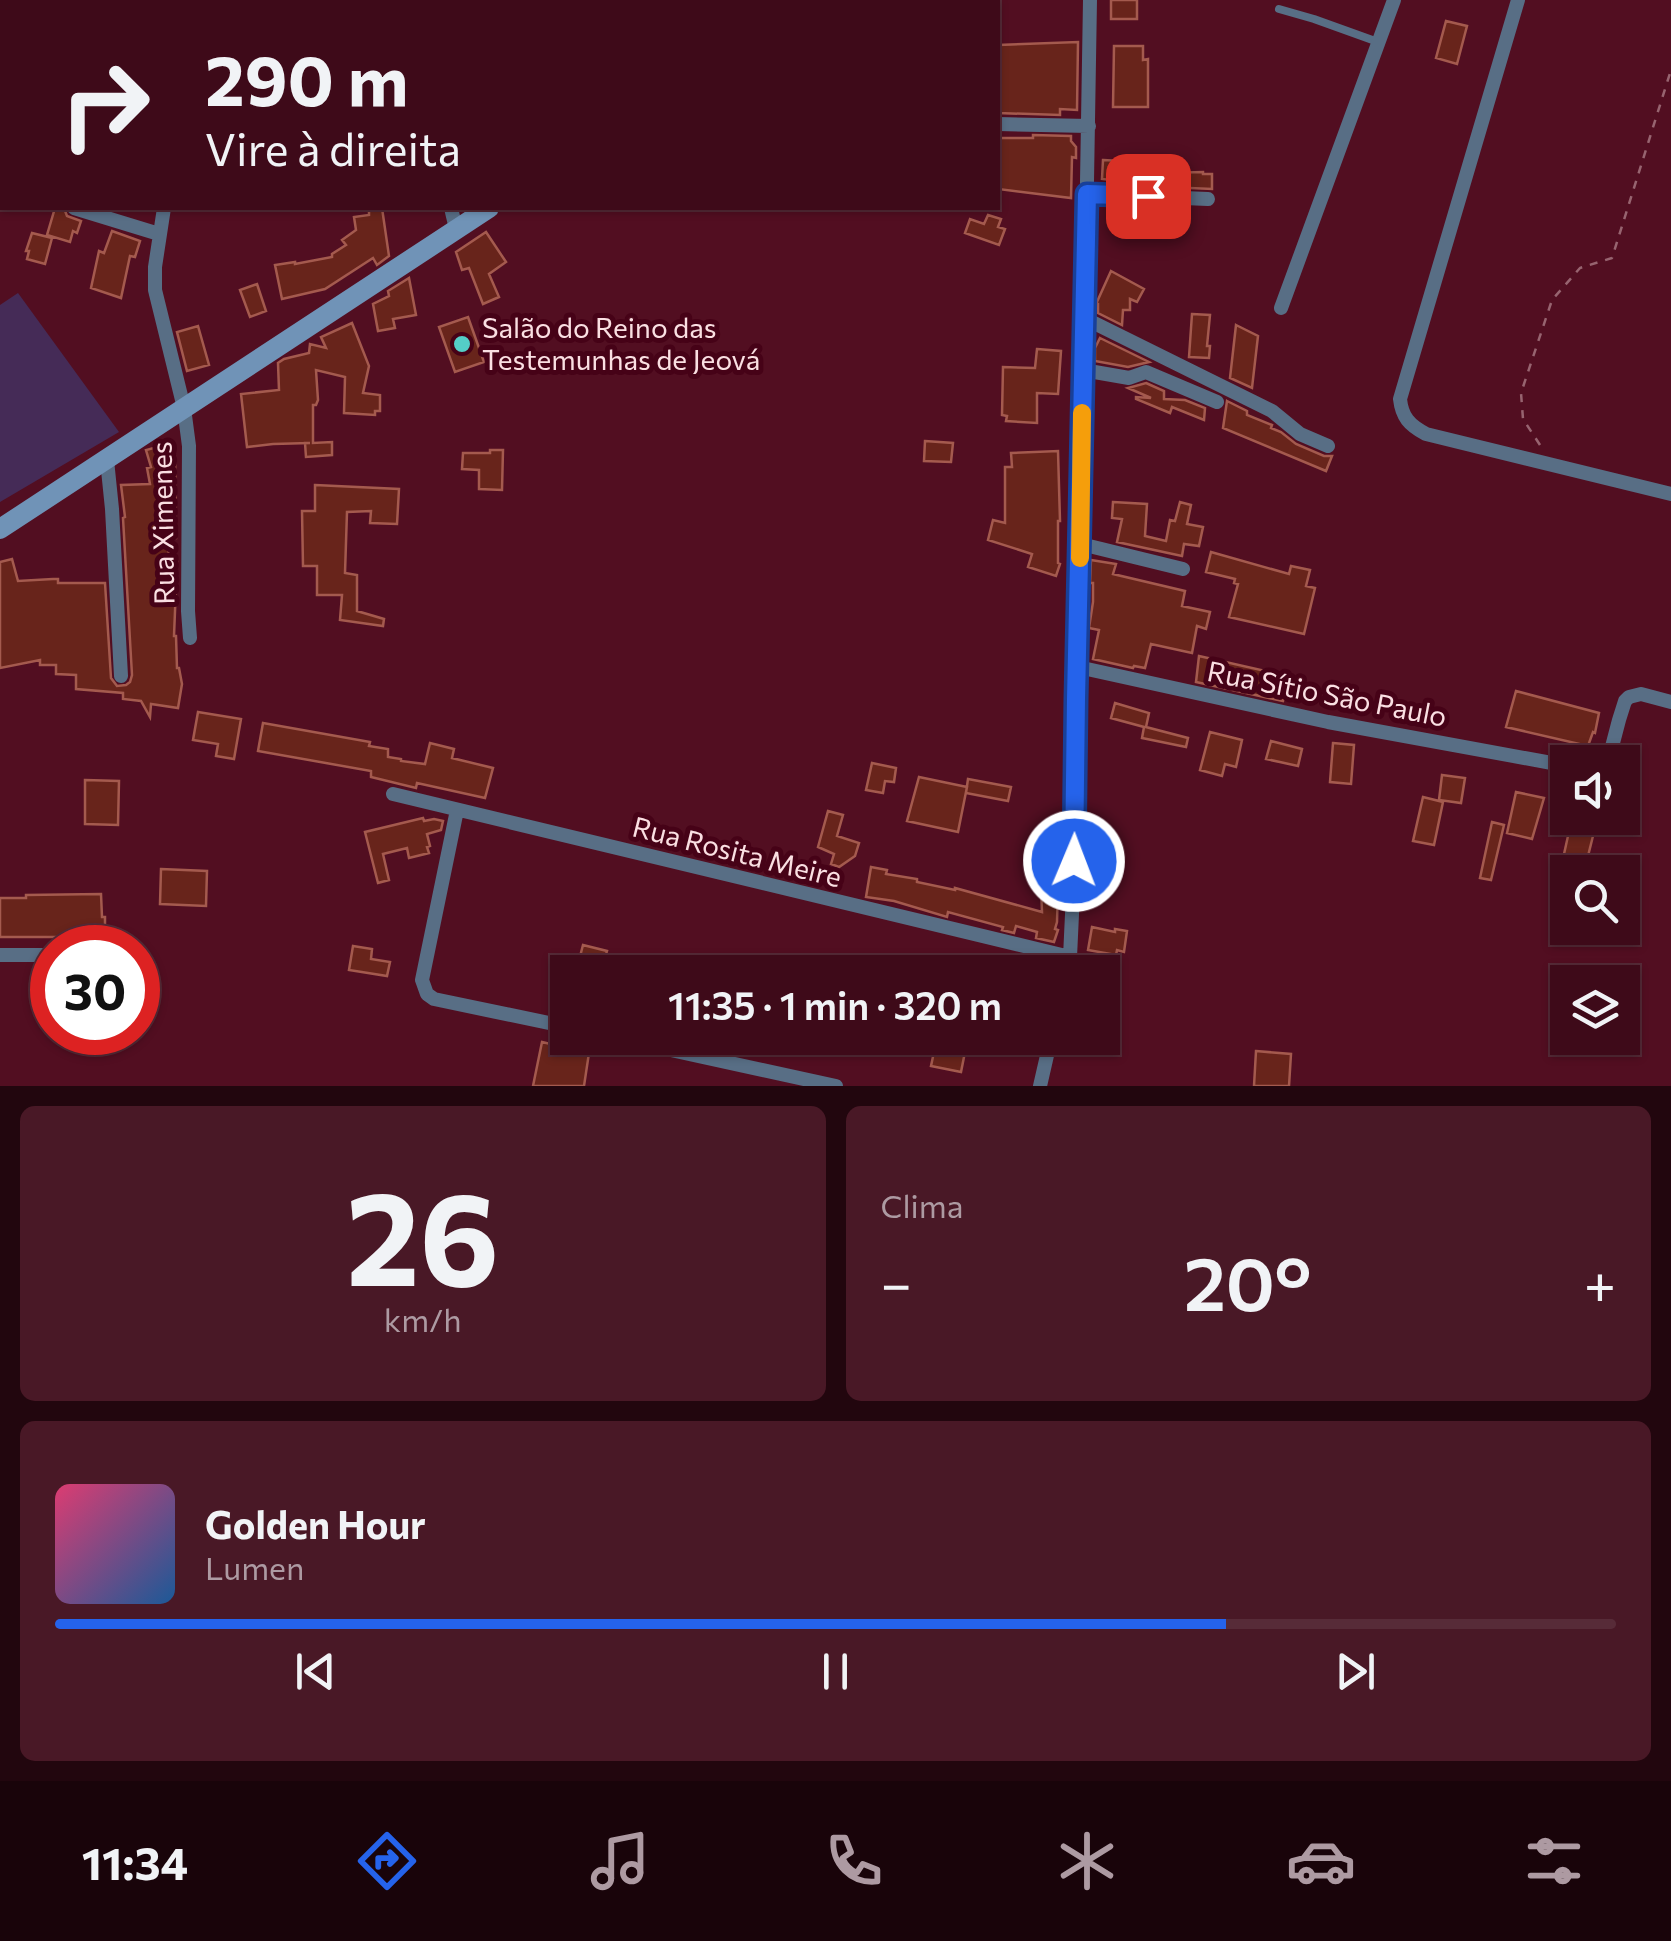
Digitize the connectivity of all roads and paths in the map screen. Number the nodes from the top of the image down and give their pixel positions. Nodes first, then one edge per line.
1 (1090, 0) edge
2 (1394, 0) edge
3 (1518, 0) edge
4 (1279, 9) dead end
5 (1378, 42) junction
6 (1671, 70) edge
7 (1000, 124) edge
8 (1089, 126) junction
9 (1087, 194) junction
10 (1208, 199) dead end
11 (81, 210) edge
12 (164, 210) edge
13 (451, 210) edge
14 (486, 210) edge
15 (456, 229) junction
16 (159, 234) junction
17 (1281, 308) dead end
18 (1084, 318) junction
19 (1083, 370) junction
20 (1217, 402) dead end
21 (184, 408) junction
22 (1328, 446) dead end
23 (106, 460) junction
24 (1551, 464) junction
25 (1671, 494) edge
26 (0, 529) edge
27 (1081, 544) junction
28 (1183, 569) dead end
29 (190, 638) dead end
30 (1078, 667) junction
31 (121, 676) dead end
32 (1671, 702) edge
33 (1613, 745) edge
34 (1550, 763) edge
35 (393, 794) dead end
36 (457, 810) junction
37 (0, 954) edge
38 (30, 955) edge
39 (1029, 955) edge
40 (1069, 955) edge
41 (550, 1023) edge
42 (694, 1055) edge
43 (1047, 1055) edge
44 (836, 1086) edge
45 (1040, 1086) edge

1 - 8 street
2 - 5 street
3 - 24 street
4 - 5 lane
5 - 17 street
6 - 24 path
7 - 8 street
8 - 9 street
9 - 10 street
9 - 18 street
11 - 16 street
12 - 16 street, Rua Ximenes
13 - 15 street
14 - 15 main road
15 - 21 main road
16 - 21 street, Rua Ximenes
18 - 19 street
18 - 22 street
19 - 20 street
19 - 27 street
21 - 23 main road
21 - 29 street, Rua Ximenes
23 - 26 main road
23 - 31 street
24 - 25 street
27 - 28 street
27 - 30 street
30 - 34 street, Rua Sítio São Paulo
30 - 40 street
32 - 33 street
35 - 36 street, Rua Rosita Meire
36 - 39 street, Rua Rosita Meire
36 - 41 street
37 - 38 street
42 - 44 street
43 - 45 street

